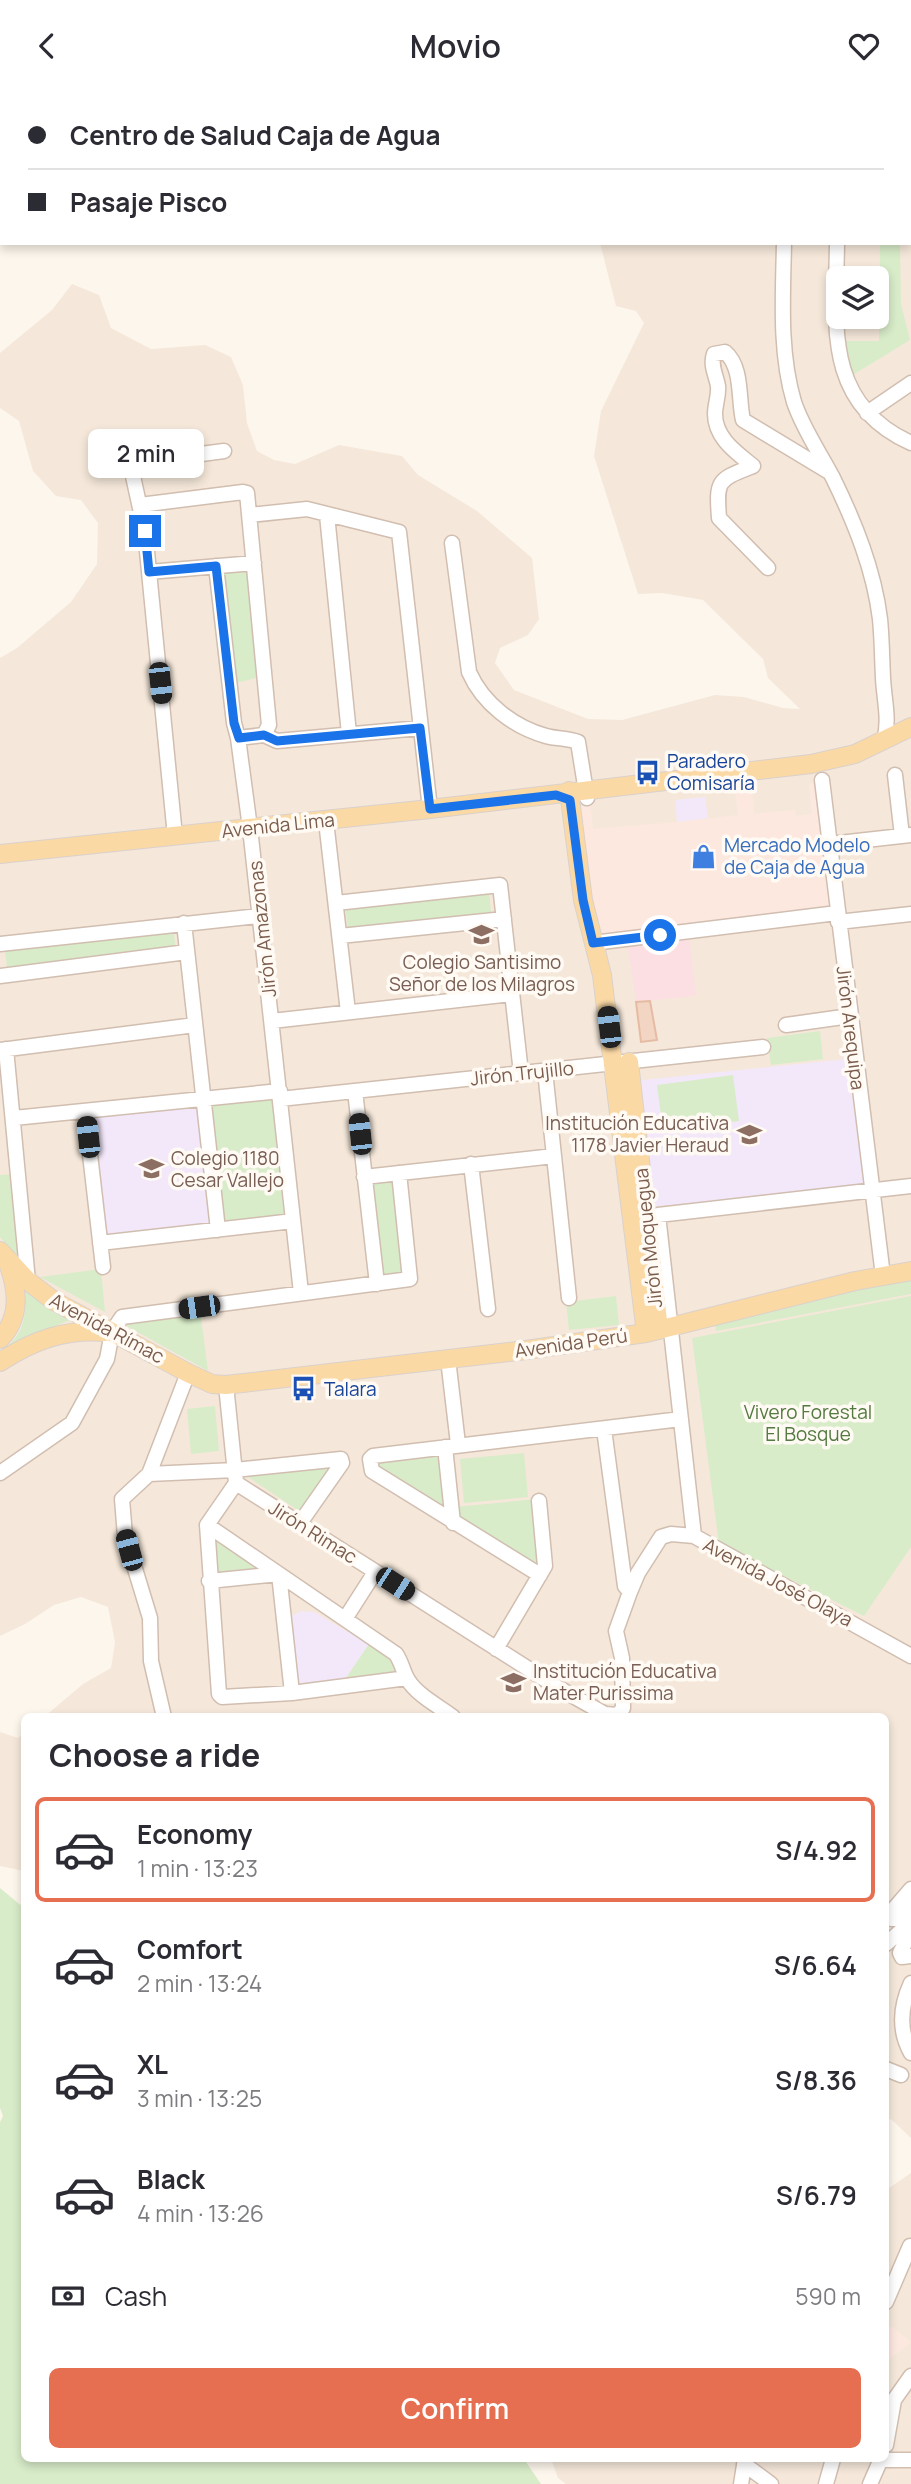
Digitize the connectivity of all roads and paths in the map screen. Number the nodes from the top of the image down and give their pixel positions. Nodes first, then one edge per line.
1 (784, 245) edge
2 (837, 245) edge
3 (911, 383) edge
4 (867, 413) junction
5 (911, 443) edge
6 (224, 451) dead end
7 (830, 473) junction
8 (140, 505) junction
9 (250, 515) junction
10 (327, 515) junction
11 (452, 543) dead end
12 (254, 563) junction
13 (216, 566) junction
14 (768, 568) dead end
15 (149, 572) junction
16 (887, 709) junction
17 (911, 725) edge
18 (420, 728) junction
19 (349, 734) junction
20 (264, 735) junction
21 (239, 738) junction
22 (911, 740) edge
23 (884, 741) junction
24 (895, 775) dead end
25 (822, 780) dead end
26 (574, 795) junction
27 (430, 809) junction
28 (326, 821) junction
29 (250, 828) junction
30 (175, 836) junction
31 (906, 836) edge
32 (830, 844) junction
33 (0, 854) edge
34 (336, 903) junction
35 (911, 915) edge
36 (259, 916) junction
37 (838, 918) junction
38 (504, 919) junction
39 (184, 923) junction
40 (340, 936) junction
41 (593, 943) junction
42 (0, 944) edge
43 (187, 952) junction
44 (0, 976) edge
45 (512, 994) junction
46 (348, 1012) junction
47 (850, 1016) junction
48 (272, 1021) junction
49 (195, 1025) junction
50 (786, 1025) dead end
51 (763, 1047) dead end
52 (3, 1049) edge
53 (622, 1063) junction
54 (545, 1071) junction
55 (521, 1073) junction
56 (355, 1091) junction
57 (280, 1095) junction
58 (202, 1099) junction
59 (85, 1111) junction
60 (14, 1118) junction
61 (554, 1156) junction
62 (471, 1164) junction
63 (399, 1173) junction
64 (365, 1177) junction
65 (911, 1186) edge
66 (872, 1191) junction
67 (293, 1221) junction
68 (218, 1230) junction
69 (100, 1243) junction
70 (4, 1256) edge
71 (103, 1267) dead end
72 (911, 1271) edge
73 (883, 1276) junction
74 (28, 1281) junction
75 (377, 1284) junction
76 (302, 1293) junction
77 (569, 1298) dead end
78 (488, 1309) dead end
79 (659, 1330) junction
80 (111, 1332) junction
81 (0, 1339) edge
82 (448, 1359) junction
83 (0, 1362) edge
84 (188, 1373) junction
85 (226, 1385) junction
86 (681, 1419) junction
87 (604, 1429) junction
88 (451, 1446) junction
89 (0, 1473) edge
90 (149, 1474) junction
91 (235, 1476) junction
92 (539, 1501) dead end
93 (300, 1523) junction
94 (453, 1523) junction
95 (207, 1525) junction
96 (694, 1536) junction
97 (375, 1572) junction
98 (279, 1574) junction
99 (540, 1575) junction
100 (209, 1581) junction
101 (629, 1592) junction
102 (345, 1619) junction
103 (496, 1649) junction
104 (911, 1656) edge
105 (407, 1678) junction
106 (292, 1693) junction
107 (162, 1713) edge
108 (448, 1713) edge
109 (603, 1713) edge
110 (620, 1713) edge
111 (911, 1889) edge
112 (911, 1907) edge
113 (889, 1914) edge
114 (889, 1918) edge
115 (911, 1922) edge
116 (911, 1931) edge
117 (889, 1941) edge
118 (911, 1956) edge
119 (911, 1983) edge
120 (911, 2053) edge
121 (889, 2070) edge
122 (901, 2075) dead end
123 (911, 2245) edge
124 (889, 2271) edge
125 (889, 2295) edge
126 (911, 2376) edge
127 (889, 2428) edge
128 (889, 2460) edge
129 (911, 2460) edge
130 (744, 2462) edge
131 (745, 2462) edge
132 (827, 2462) edge
133 (880, 2462) edge
134 (741, 2484) edge
135 (771, 2484) edge
136 (826, 2484) edge
137 (872, 2484) edge

1 - 7 street
2 - 4 street
3 - 4 street
4 - 5 street
6 - 8 street
7 - 14 street
7 - 16 street
8 - 9 street
8 - 15 street
9 - 10 street
9 - 12 street
10 - 18 street
10 - 19 street
11 - 26 street
12 - 13 street
12 - 20 street
13 - 15 street
13 - 21 street, Jirón Amazonas
15 - 30 street
16 - 17 street
16 - 23 street
17 - 23 main road, Avenida Lima
18 - 19 street
18 - 27 street
19 - 20 street
20 - 21 street
21 - 29 street, Jirón Amazonas
22 - 26 main road, Avenida Lima
23 - 26 main road, Avenida Lima
24 - 31 street
25 - 32 street, Jirón Arequipa
26 - 27 main road, Avenida Lima
26 - 41 main road, Jirón Moquegua
27 - 28 main road, Avenida Lima
28 - 29 main road, Avenida Lima
28 - 34 street
29 - 30 main road, Avenida Lima
29 - 36 street, Jirón Amazonas
30 - 33 main road, Avenida Lima
31 - 32 street
32 - 37 street, Jirón Arequipa
34 - 38 street
34 - 40 street
35 - 37 street
36 - 39 street
36 - 48 street, Jirón Amazonas
37 - 41 street
37 - 47 street, Jirón Arequipa
38 - 40 street
38 - 45 street
39 - 42 street
39 - 43 street
40 - 46 street
41 - 53 main road, Jirón Moquegua
43 - 44 street
43 - 49 street
45 - 46 street
45 - 55 street
46 - 48 street
47 - 50 street
47 - 66 street, Jirón Arequipa
48 - 57 street, Jirón Amazonas
49 - 52 street
49 - 58 street
51 - 53 street, Jirón Trujillo
52 - 60 street
53 - 54 street, Jirón Trujillo
53 - 79 main road, Jirón Moquegua
54 - 55 street, Jirón Trujillo
54 - 61 street
55 - 56 street, Jirón Trujillo
56 - 57 street, Jirón Trujillo
56 - 64 street
57 - 58 street, Jirón Trujillo
57 - 67 street, Jirón Amazonas
58 - 59 street, Jirón Trujillo
58 - 68 street
59 - 60 street, Jirón Trujillo
59 - 69 street
60 - 74 street
61 - 62 street
61 - 77 street
62 - 63 street
62 - 78 street
63 - 64 street
63 - 75 street
64 - 75 street
65 - 66 street
66 - 73 street, Jirón Arequipa
66 - 79 street
67 - 68 street
67 - 76 street, Jirón Amazonas
68 - 69 street
69 - 71 street
70 - 74 main road, Avenida Rímac
70 - 81 main road
72 - 73 main road, Avenida Perú
73 - 79 main road, Avenida Perú
74 - 80 main road, Avenida Rímac
75 - 76 street
76 - 80 street
79 - 82 main road, Avenida Perú
79 - 86 street
80 - 83 main road
80 - 84 main road, Avenida Rímac
80 - 89 street
82 - 85 main road, Avenida Perú
82 - 88 street
84 - 85 main road, Avenida Rímac
84 - 90 street
85 - 91 street
86 - 87 street
86 - 96 street
87 - 88 street
87 - 101 street
88 - 94 street
88 - 94 street
90 - 91 street
90 - 107 street
91 - 93 street, Jirón Rimac
91 - 93 street
91 - 95 street
92 - 99 street
93 - 97 street, Jirón Rimac
94 - 99 street
95 - 98 street
95 - 100 street
96 - 101 street, Avenida José Olaya
96 - 104 street, Avenida José Olaya
97 - 102 street
97 - 103 street, Jirón Rimac
98 - 100 street
98 - 102 street
98 - 106 street
99 - 103 street
100 - 106 street
101 - 110 street, Avenida José Olaya
102 - 105 street
103 - 109 street, Jirón Rimac
105 - 106 street
105 - 108 street
111 - 113 street
112 - 114 street
115 - 117 street
116 - 118 street
119 - 120 street
121 - 122 street
123 - 124 street
123 - 125 street
126 - 127 street
128 - 129 street
130 - 134 street
131 - 135 street
132 - 136 street
133 - 137 street

